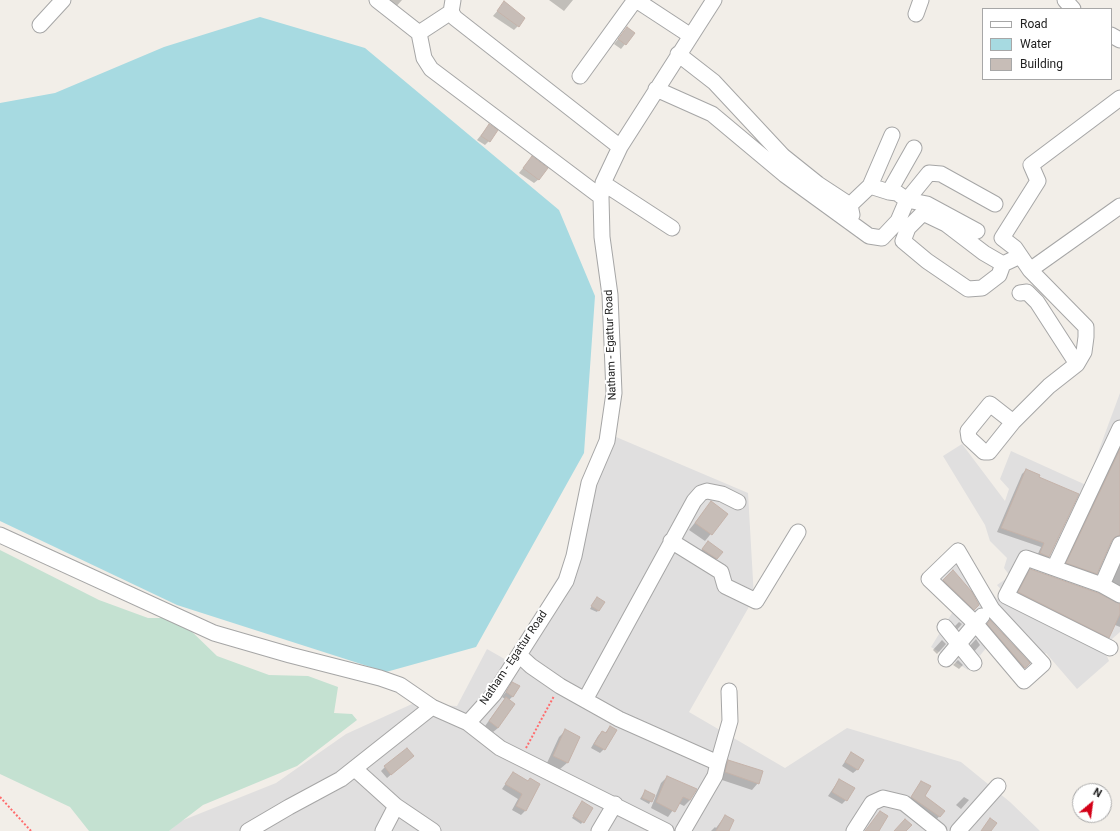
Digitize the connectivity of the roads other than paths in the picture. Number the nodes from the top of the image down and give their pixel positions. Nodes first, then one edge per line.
1 (63, 0) edge
2 (377, 0) edge
3 (636, 0) edge
4 (714, 0) edge
5 (1065, 0) edge
6 (452, 6) edge
7 (1072, 8) edge
8 (40, 25) dead end
9 (419, 33) junction
10 (691, 36) junction
11 (678, 54) junction
12 (580, 76) dead end
13 (656, 89) junction
14 (1120, 98) edge
15 (892, 135) dead end
16 (620, 147) junction
17 (914, 148) dead end
18 (870, 186) junction
19 (602, 190) junction
20 (889, 192) junction
21 (907, 200) junction
22 (995, 204) dead end
23 (850, 205) junction
24 (1120, 206) edge
25 (854, 225) junction
26 (672, 228) dead end
27 (977, 231) dead end
28 (1020, 256) junction
29 (1003, 264) junction
30 (1030, 270) junction
31 (1020, 293) dead end
32 (1077, 364) junction
33 (1013, 422) dead end
34 (1120, 428) edge
35 (738, 502) dead end
36 (798, 532) dead end
37 (0, 535) edge
38 (672, 541) junction
39 (1120, 544) edge
40 (1054, 568) junction
41 (1102, 585) junction
42 (1120, 595) edge
43 (1006, 596) junction
44 (992, 609) junction
45 (975, 623) junction
46 (945, 627) dead end
47 (958, 645) junction
48 (1110, 648) dead end
49 (519, 655) junction
50 (946, 659) dead end
51 (974, 663) dead end
52 (729, 691) dead end
53 (585, 700) junction
54 (432, 707) junction
55 (468, 723) junction
56 (718, 763) junction
57 (355, 770) junction
58 (998, 786) dead end
59 (614, 804) junction
60 (396, 806) junction
61 (248, 831) edge
62 (383, 831) edge
63 (433, 831) edge
64 (598, 831) edge
65 (666, 831) edge
66 (683, 831) edge
67 (854, 831) edge
68 (939, 831) edge
69 (958, 831) edge

1 - 8 street
2 - 9 street
3 - 10 street
3 - 12 street
4 - 10 street, Natham - Egattur Road
5 - 7 street
6 - 9 street
6 - 16 street
9 - 19 street
10 - 11 street, Natham - Egattur Road
11 - 13 street, Natham - Egattur Road
11 - 23 street
13 - 16 street, Natham - Egattur Road
13 - 25 street
14 - 28 street
15 - 18 street
16 - 19 street, Natham - Egattur Road
17 - 20 street
18 - 20 street
18 - 23 street
19 - 26 street
19 - 49 street, Natham - Egattur Road
20 - 21 street
21 - 22 street
21 - 25 street
21 - 27 street
23 - 25 street
24 - 30 street
28 - 29 street
28 - 30 street
29 - 29 street
30 - 32 street
31 - 32 street
32 - 33 street
34 - 40 street
35 - 38 street
36 - 38 street
37 - 54 street
38 - 53 street
39 - 41 street
40 - 41 street
40 - 43 street
41 - 42 street
43 - 44 street
43 - 48 street
44 - 45 street
44 - 45 street
44 - 45 street
45 - 47 street
46 - 47 street
47 - 50 street
47 - 51 street
49 - 53 street
49 - 55 street, Natham - Egattur Road
52 - 56 street
53 - 56 street
54 - 55 street
54 - 57 street
55 - 59 street
56 - 66 street
57 - 60 street
57 - 61 street
58 - 69 street
59 - 64 street
59 - 65 street
60 - 62 street
60 - 63 street
67 - 68 street

